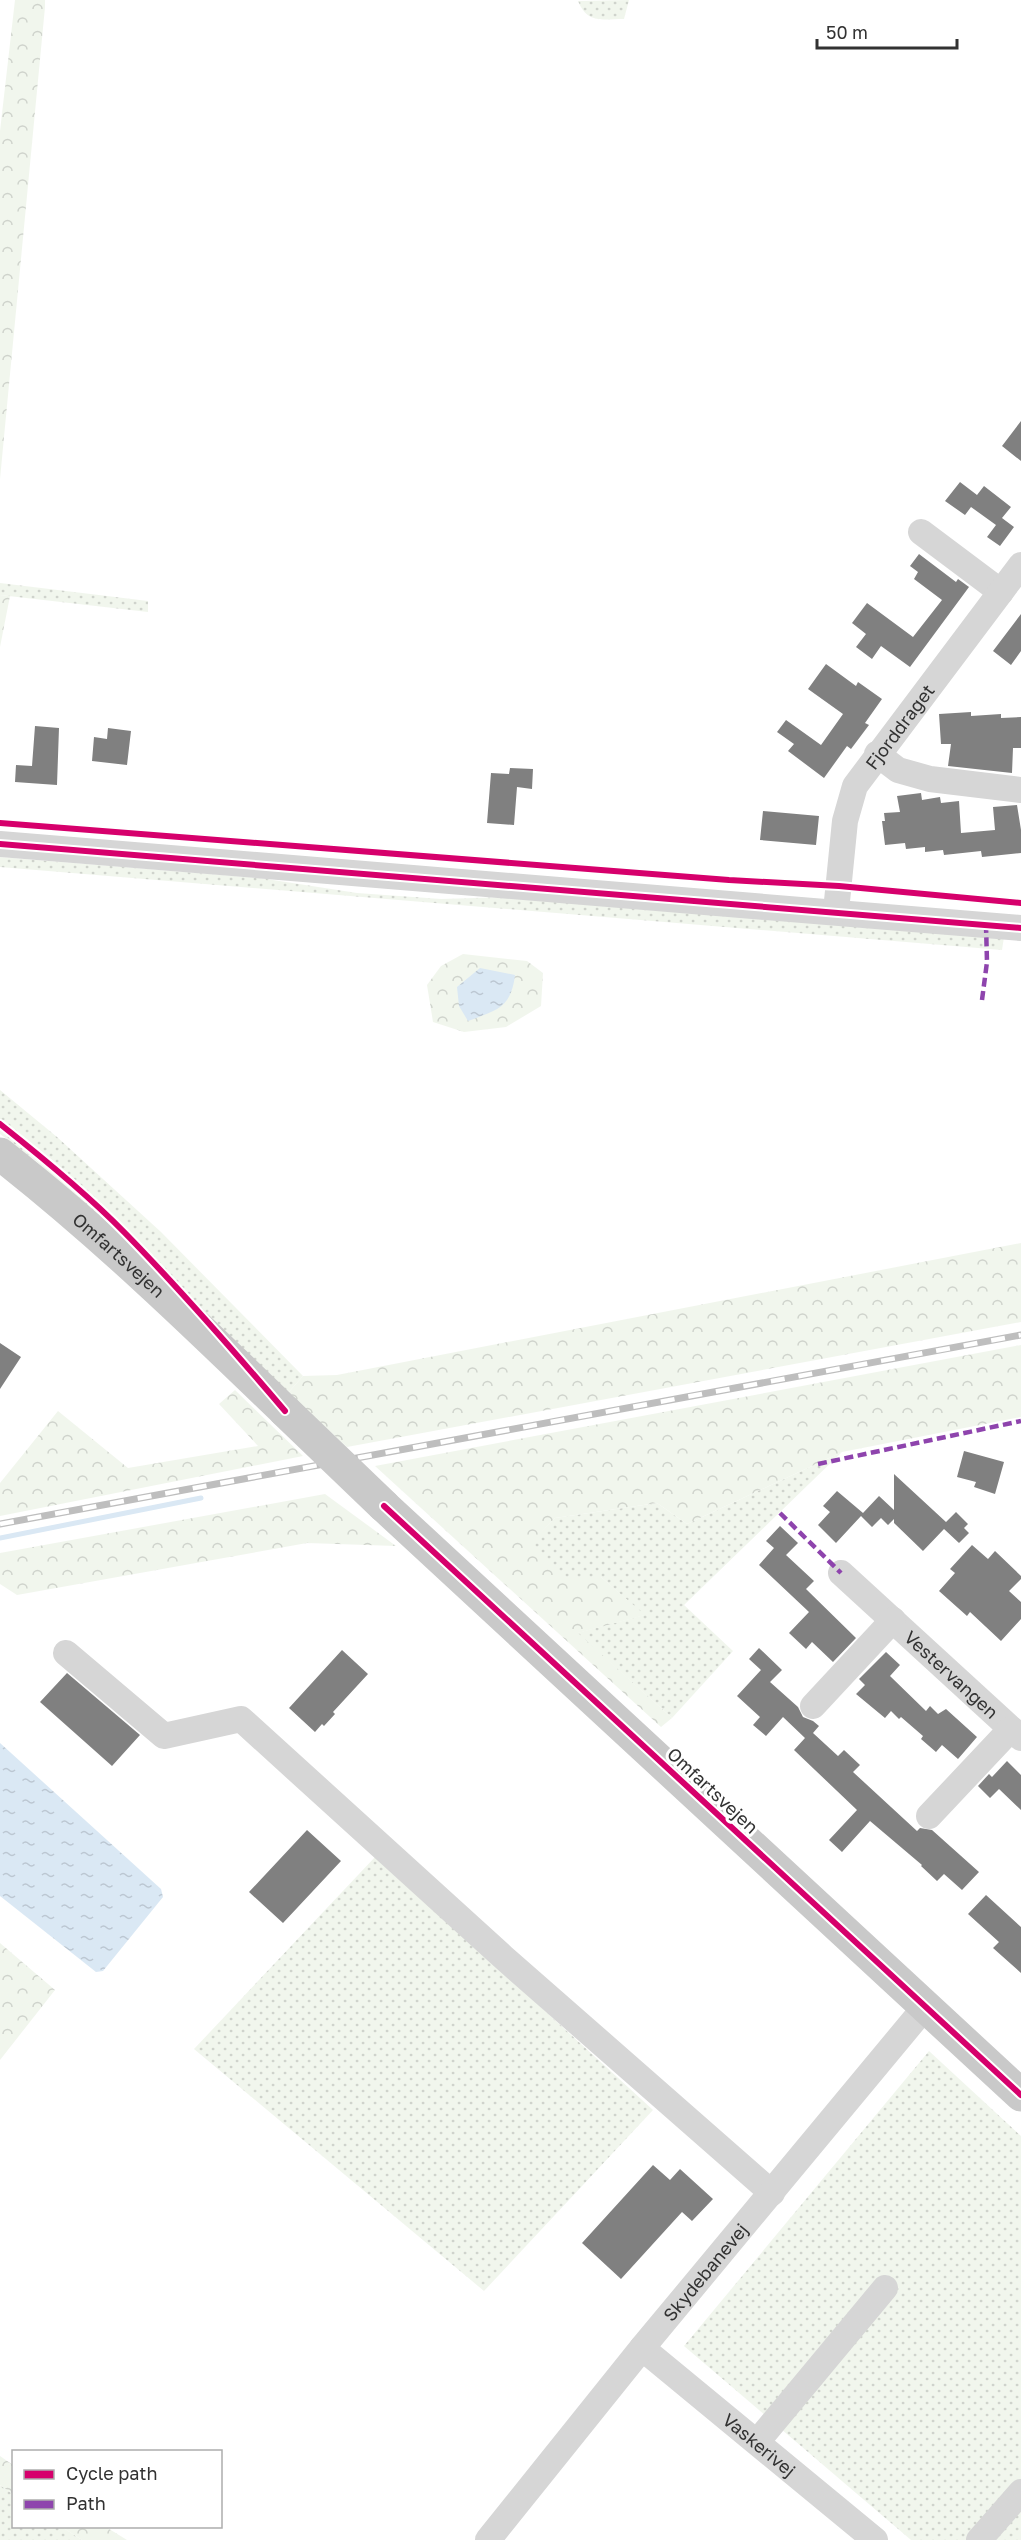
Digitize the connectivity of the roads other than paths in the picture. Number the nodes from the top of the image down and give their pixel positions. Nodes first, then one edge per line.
1 (921, 532) dead end
2 (1021, 565) edge
3 (1001, 592) junction
4 (877, 754) junction
5 (1021, 790) edge
6 (0, 844) edge
7 (836, 911) junction
8 (1021, 928) edge
9 (0, 1154) edge
10 (0, 1174) edge
11 (285, 1411) junction
12 (842, 1573) dead end
13 (893, 1620) junction
14 (66, 1653) dead end
15 (813, 1706) dead end
16 (1016, 1733) edge
17 (929, 1816) dead end
18 (925, 2007) junction
19 (1021, 2096) edge
20 (772, 2193) junction
21 (885, 2288) dead end
22 (642, 2348) junction
23 (757, 2442) junction
24 (1021, 2492) edge
25 (488, 2540) edge
26 (875, 2540) edge
27 (979, 2540) edge

1 - 3 street
2 - 3 street, Fjorddraget
3 - 4 street, Fjorddraget
4 - 5 street
4 - 7 street, Fjorddraget
6 - 7 street
7 - 8 street
9 - 11 main road, Omfartsvejen
10 - 11 main road, Omfartsvejen
11 - 18 main road, Omfartsvejen, bridge
12 - 13 street, Vestervangen
13 - 15 street, Vestervangen
13 - 16 street, Vestervangen
14 - 20 street
16 - 17 street, Vestervangen
18 - 19 main road, Omfartsvejen
18 - 20 street, Skydebanevej
20 - 22 street, Skydebanevej
21 - 23 street
22 - 23 street, Vaskerivej
22 - 25 street, Skydebanevej
23 - 26 street, Vaskerivej
24 - 27 street

